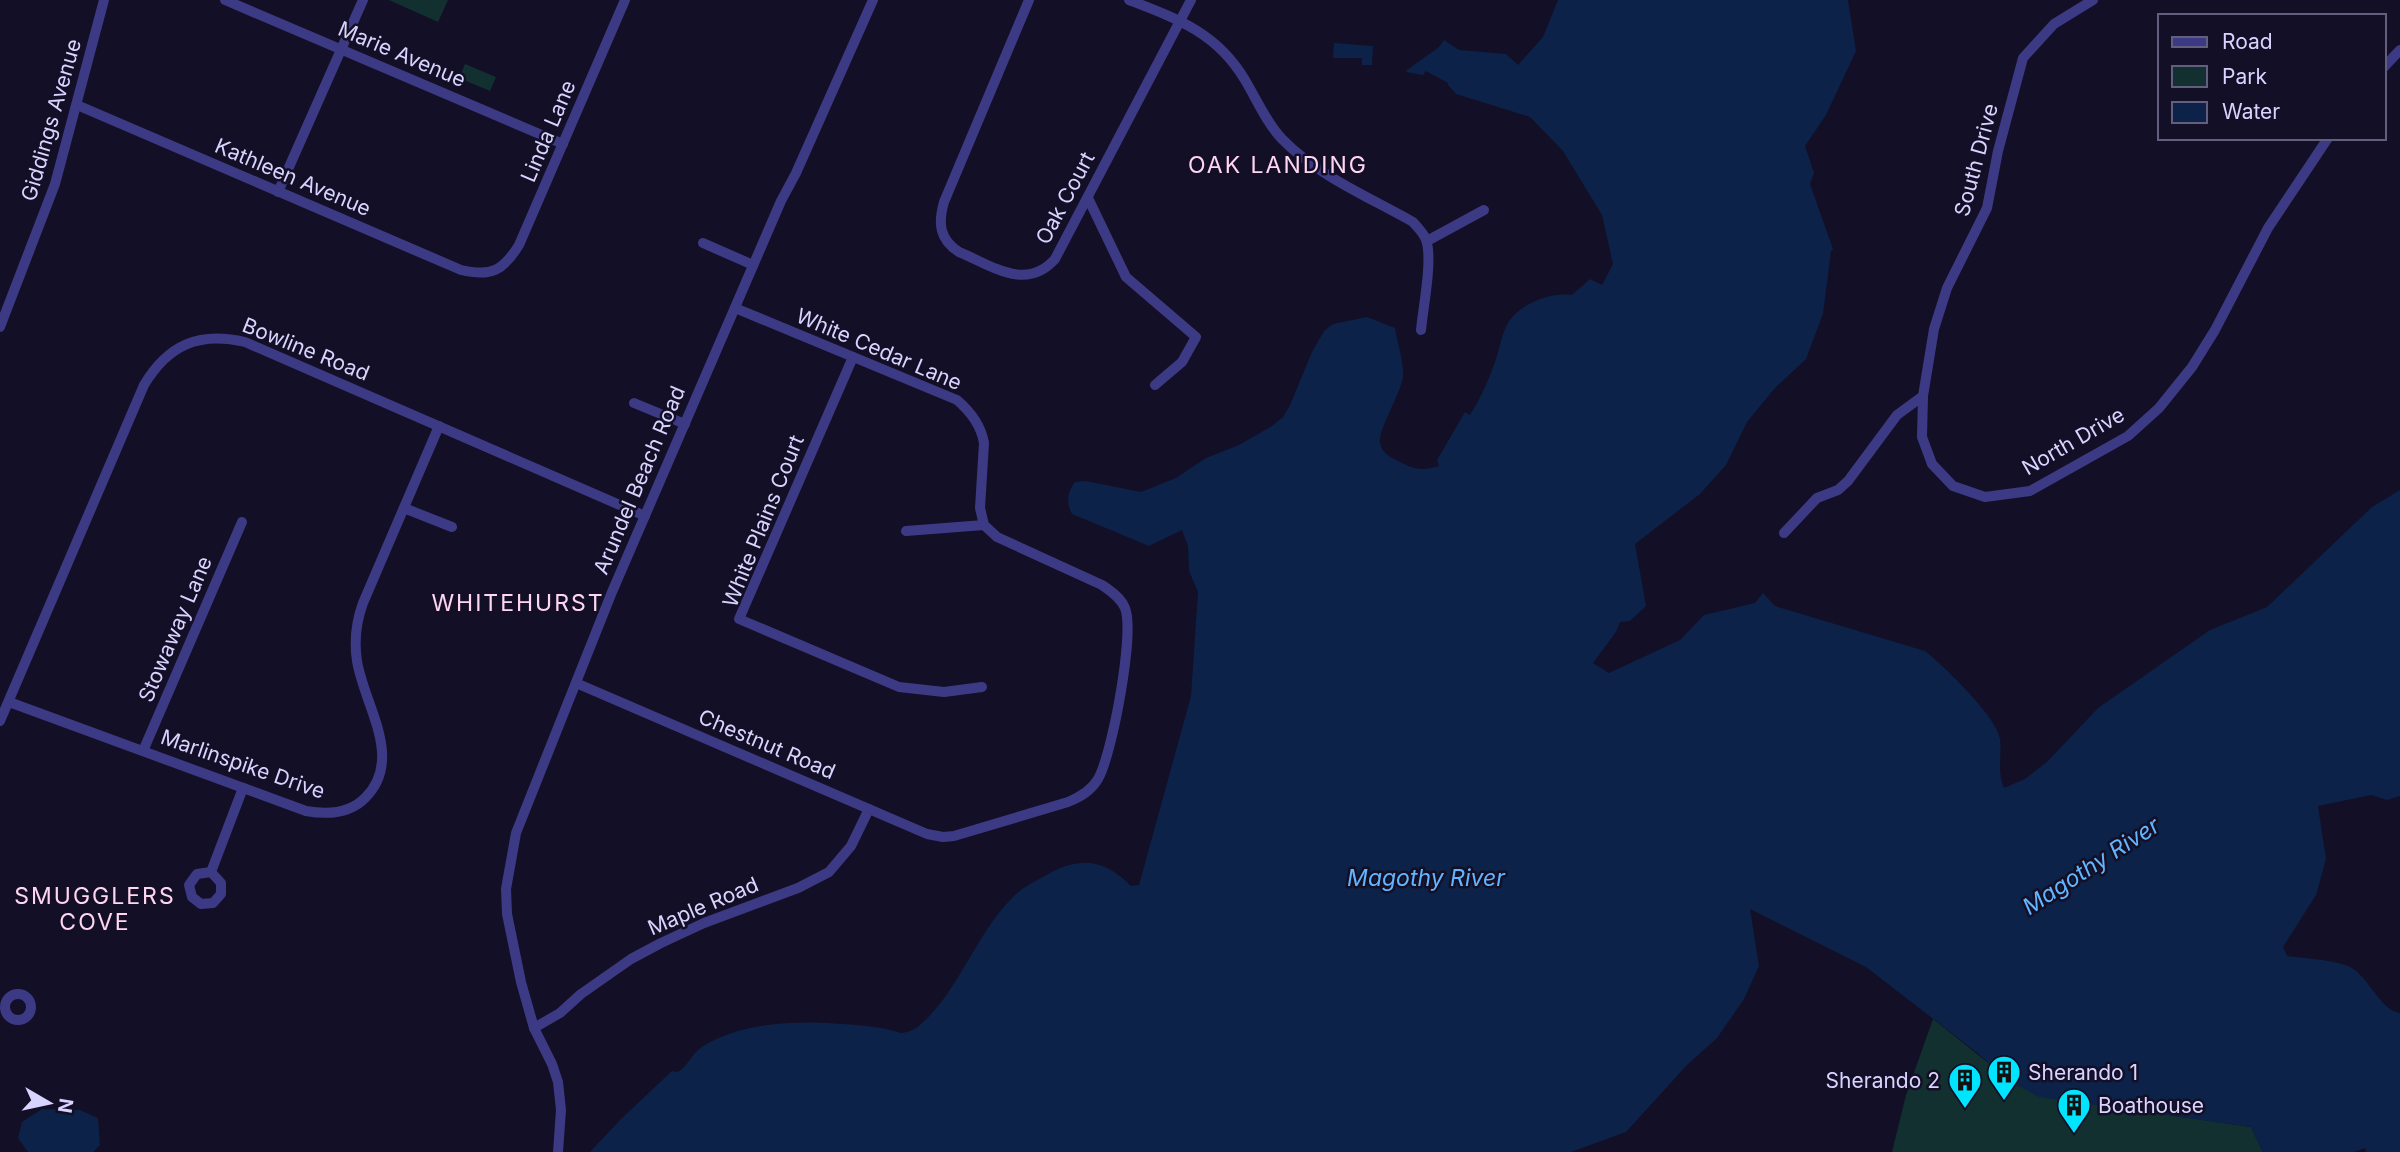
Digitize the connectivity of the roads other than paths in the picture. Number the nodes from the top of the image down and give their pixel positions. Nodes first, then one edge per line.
1 (104, 0) edge
2 (225, 0) edge
3 (363, 0) edge
4 (873, 0) edge
5 (1029, 0) edge
6 (1129, 0) edge
7 (1191, 0) edge
8 (2093, 0) edge
9 (621, 1) edge
10 (1180, 21) junction
11 (342, 49) junction
12 (2400, 50) edge
13 (2386, 65) edge
14 (77, 105) junction
15 (2327, 140) edge
16 (563, 144) junction
17 (278, 192) junction
18 (1088, 198) junction
19 (1484, 210) dead end
20 (1427, 241) junction
21 (704, 243) dead end
22 (753, 265) junction
23 (497, 270) joint
24 (735, 308) junction
25 (0, 324) edge
26 (1421, 330) dead end
27 (853, 357) junction
28 (1155, 385) dead end
29 (1923, 396) junction
30 (634, 403) dead end
31 (685, 424) junction
32 (439, 426) junction
33 (404, 508) junction
34 (645, 516) junction
35 (242, 522) dead end
36 (984, 525) junction
37 (452, 527) dead end
38 (906, 531) dead end
39 (1784, 533) dead end
40 (576, 683) junction
41 (982, 687) dead end
42 (9, 702) junction
43 (0, 722) edge
44 (143, 751) junction
45 (243, 788) junction
46 (869, 809) junction
47 (211, 873) dead end
48 (534, 1028) junction
49 (558, 1152) edge

1 - 14 street, Giddings Avenue
2 - 11 street, Marie Avenue
3 - 11 street
4 - 22 street, Arundel Beach Road
5 - 18 street, Oak Court
6 - 10 street
7 - 10 street, Oak Court
8 - 29 street, South Drive
9 - 16 street, Linda Lane
10 - 18 street, Oak Court
10 - 20 street
11 - 16 street, Marie Avenue
11 - 17 street
12 - 13 street
14 - 17 street, Kathleen Avenue
14 - 25 street, Giddings Avenue
15 - 29 street, North Drive
16 - 23 street, Linda Lane
17 - 23 street, Kathleen Avenue
18 - 28 street
19 - 20 street
20 - 26 street
21 - 22 street
22 - 24 street, Arundel Beach Road
24 - 27 street, White Cedar Lane
24 - 31 street, Arundel Beach Road
27 - 36 street, White Cedar Lane
27 - 41 street, White Plains Court
29 - 39 street
30 - 31 street
31 - 34 street, Arundel Beach Road
32 - 33 street, Marlinspike Drive
32 - 34 street, Bowline Road
32 - 42 street, Bowline Road
33 - 37 street
33 - 45 street, Marlinspike Drive
34 - 40 street, Arundel Beach Road
35 - 44 street, Stowaway Lane
36 - 38 street
36 - 46 street, Chestnut Road
40 - 46 street, Chestnut Road
40 - 48 street, Arundel Beach Road
42 - 43 street, Bowline Road
42 - 44 street, Marlinspike Drive
44 - 45 street, Marlinspike Drive
45 - 47 street
46 - 48 street, Maple Road
48 - 49 street, Arundel Beach Road

